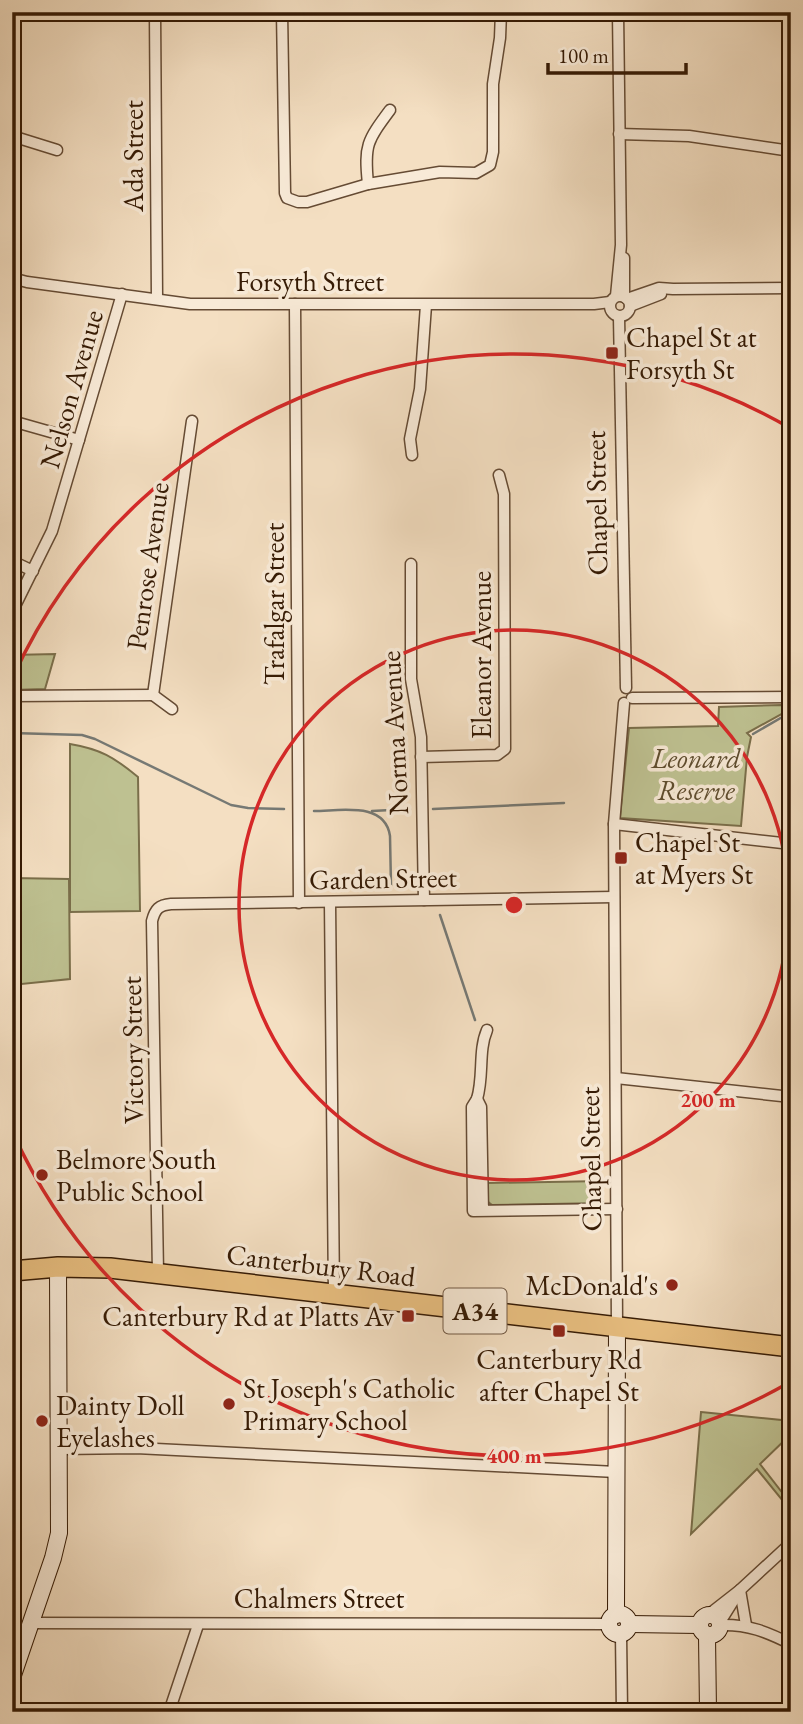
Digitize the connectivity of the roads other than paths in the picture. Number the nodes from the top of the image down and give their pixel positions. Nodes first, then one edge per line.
1 (155, 12) edge
2 (282, 12) edge
3 (501, 12) edge
4 (618, 12) edge
5 (390, 110) dead end
6 (618, 134) junction
7 (12, 136) edge
8 (57, 150) dead end
9 (790, 151) edge
10 (368, 184) junction
11 (621, 245) junction
12 (625, 271) junction
13 (12, 278) edge
14 (791, 288) edge
15 (674, 289) junction
16 (649, 290) junction
17 (122, 294) junction
18 (157, 299) junction
19 (621, 300) junction
20 (295, 304) junction
21 (426, 305) junction
22 (619, 317) junction
23 (12, 421) edge
24 (192, 421) dead end
25 (79, 440) junction
26 (412, 455) dead end
27 (499, 475) dead end
28 (12, 561) edge
29 (411, 564) dead end
30 (33, 571) junction
31 (12, 612) edge
32 (153, 695) junction
33 (12, 696) edge
34 (627, 696) junction
35 (791, 697) edge
36 (172, 709) dead end
37 (421, 757) junction
38 (614, 824) junction
39 (791, 844) edge
40 (614, 897) junction
41 (424, 900) junction
42 (330, 902) junction
43 (299, 903) junction
44 (156, 910) joint
45 (487, 1030) dead end
46 (616, 1078) junction
47 (791, 1080) edge
48 (790, 1097) edge
49 (617, 1209) junction
50 (58, 1267) junction
51 (12, 1271) edge
52 (158, 1273) junction
53 (334, 1295) junction
54 (617, 1326) junction
55 (791, 1347) edge
56 (60, 1448) junction
57 (616, 1472) junction
58 (791, 1543) edge
59 (740, 1590) junction
60 (30, 1623) junction
61 (619, 1624) junction
62 (711, 1624) junction
63 (198, 1625) junction
64 (746, 1625) junction
65 (791, 1644) edge
66 (18, 1645) edge
67 (12, 1678) edge
68 (169, 1712) edge
69 (622, 1712) edge
70 (708, 1712) edge

1 - 18 street, Ada Street
2 - 10 street
3 - 10 street
4 - 6 street
5 - 10 street
6 - 9 street
6 - 11 street
7 - 8 street
9 - 14 street
11 - 12 street
11 - 19 street
12 - 16 street
12 - 19 street
13 - 17 street, Forsyth Street
14 - 15 street
15 - 16 street
15 - 19 street
16 - 19 street
17 - 18 street, Forsyth Street
17 - 25 street, Nelson Avenue
18 - 20 street, Forsyth Street
19 - 21 street, Forsyth Street
19 - 22 street
19 - 22 street
20 - 21 street, Forsyth Street
20 - 43 street, Trafalgar Street
21 - 26 street
22 - 34 street, Chapel Street
23 - 25 street
24 - 32 street, Penrose Avenue
25 - 30 street, Nelson Avenue
27 - 37 street, Eleanor Avenue
28 - 30 street
29 - 37 street, Norma Avenue
30 - 31 street, Nelson Avenue
32 - 33 street
32 - 36 street
34 - 35 street
34 - 38 street, Chapel Street
37 - 41 street, Norma Avenue
38 - 39 street
38 - 40 street, Chapel Street
40 - 41 street, Garden Street
40 - 46 street, Chapel Street
41 - 42 street, Garden Street
42 - 43 street, Garden Street
42 - 53 street
43 - 44 street, Garden Street
44 - 52 street, Victory Street
45 - 49 street
46 - 48 street
46 - 49 street, Chapel Street
47 - 48 street
49 - 54 street, Chapel Street
50 - 51 highway, Canterbury Road / A34
50 - 52 highway, Canterbury Road / A34
50 - 56 street
52 - 53 highway, Canterbury Road / A34
53 - 54 highway, Canterbury Road / A34
54 - 55 highway, Canterbury Road / A34
54 - 57 street, Chapel Street
56 - 57 street
56 - 60 street
57 - 61 street, Chapel Street
58 - 59 street
59 - 62 street
59 - 64 street
60 - 63 street, Chalmers Street
60 - 66 street
61 - 62 street, Chalmers Street
61 - 63 street, Chalmers Street
61 - 69 street
62 - 64 street, Chalmers Street
62 - 70 street
63 - 68 street
64 - 65 street, Chalmers Street
66 - 67 street

